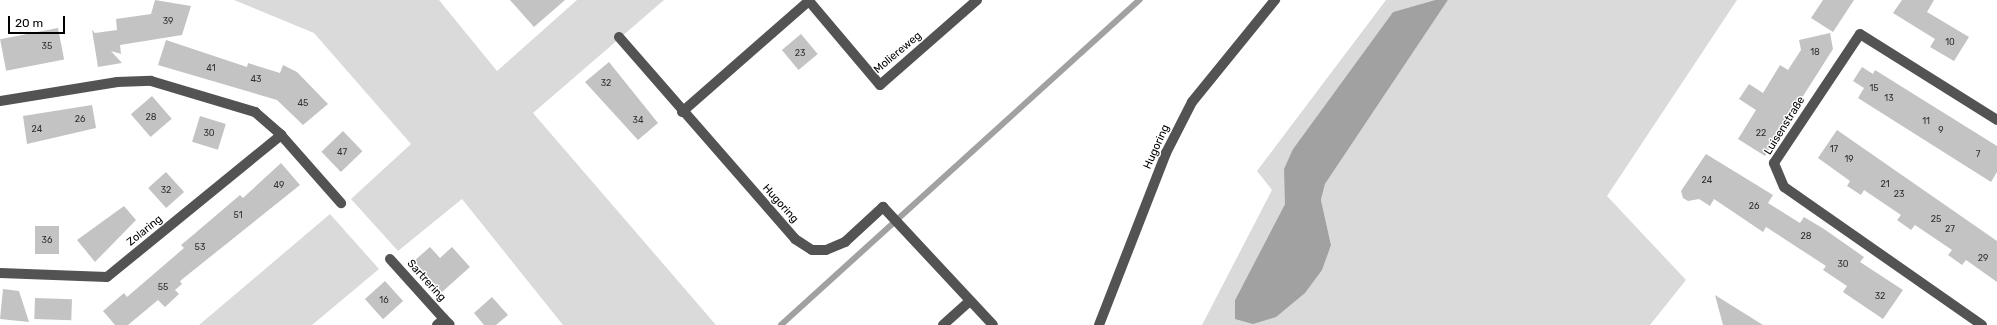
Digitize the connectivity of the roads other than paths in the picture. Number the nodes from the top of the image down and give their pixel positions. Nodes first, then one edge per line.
1 (977, 0) edge
2 (1275, 0) edge
3 (809, 1) edge
4 (619, 37) dead end
5 (0, 101) edge
6 (682, 112) junction
7 (1997, 120) edge
8 (281, 135) junction
9 (341, 203) dead end
10 (390, 259) dead end
11 (0, 273) edge
12 (970, 301) junction
13 (444, 323) edge
14 (943, 325) edge
15 (994, 325) edge
16 (1099, 325) edge
17 (1982, 325) edge

1 - 3 street, Moliereweg
2 - 16 street, Hugoring
3 - 6 street
4 - 6 street
5 - 8 street
6 - 12 street, Hugoring
7 - 17 street, Luisenstraße
8 - 9 street
8 - 11 street, Zolaring
10 - 13 street, Sartrering
12 - 14 street
12 - 15 street, Hugoring

